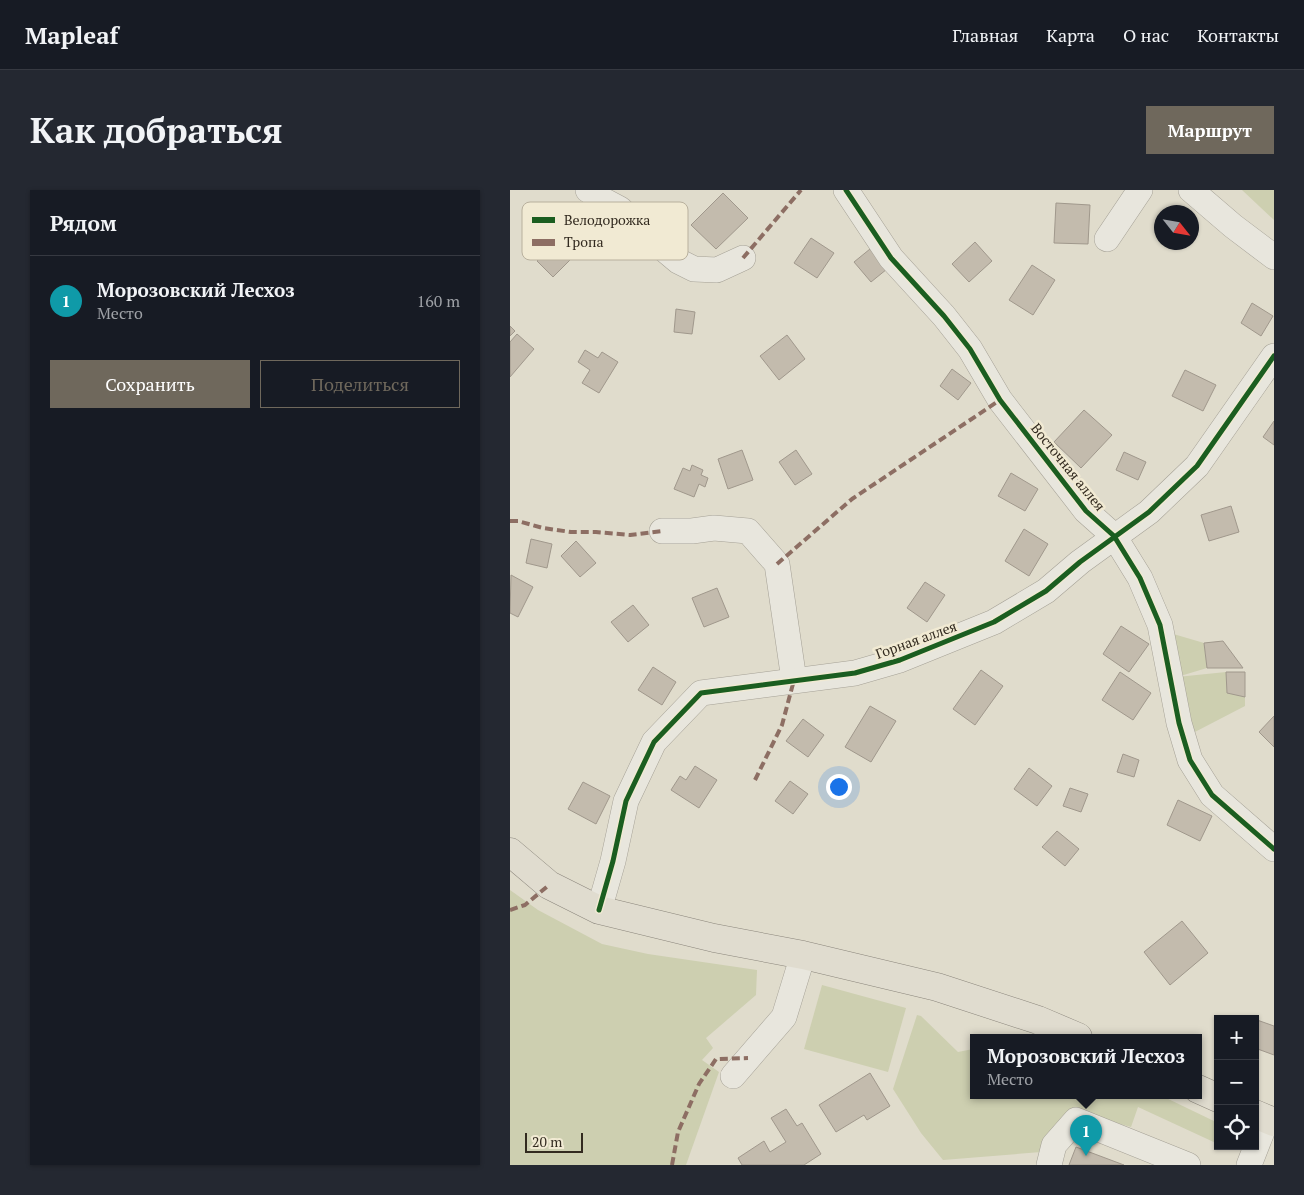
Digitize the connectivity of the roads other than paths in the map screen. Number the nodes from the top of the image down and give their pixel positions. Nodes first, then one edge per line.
1 (588, 190) edge
2 (846, 190) edge
3 (1140, 190) edge
4 (1191, 190) edge
5 (607, 202) edge
6 (1107, 239) dead end
7 (1274, 257) edge
8 (743, 258) dead end
9 (677, 260) edge
10 (1274, 356) edge
11 (662, 531) dead end
12 (1114, 536) junction
13 (794, 680) junction
14 (1274, 850) edge
15 (510, 852) edge
16 (599, 910) junction
17 (804, 955) junction
18 (1071, 1034) edge
19 (733, 1076) dead end
20 (1202, 1091) edge
21 (1214, 1096) edge
22 (1266, 1118) edge
23 (1049, 1165) edge
24 (1188, 1165) edge
25 (1249, 1165) edge

1 - 5 street
2 - 12 street, Восточная аллея
3 - 6 street
4 - 7 street
8 - 9 street
10 - 12 street, Горная аллея
11 - 13 street
12 - 13 street, Горная аллея
12 - 14 street, Восточная аллея
13 - 16 street, Горная аллея
15 - 16 main road
16 - 17 main road
17 - 18 main road
17 - 19 street
20 - 21 main road
22 - 25 street
23 - 24 street

